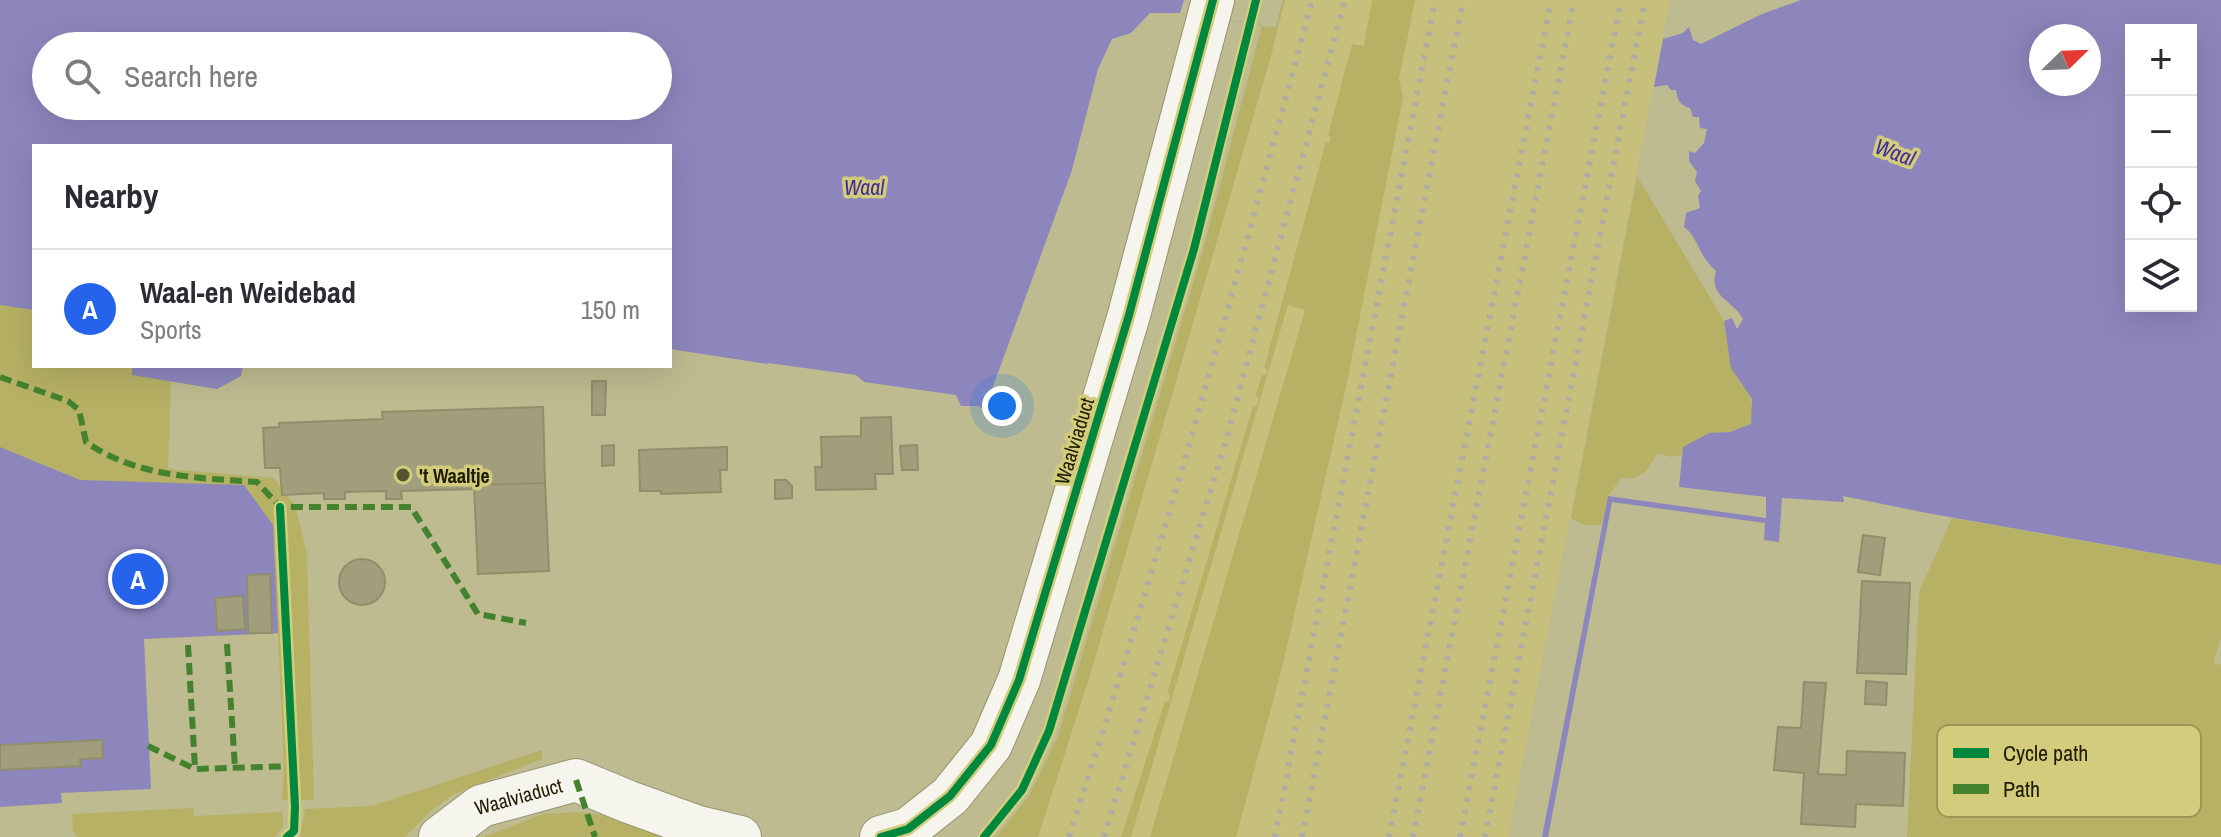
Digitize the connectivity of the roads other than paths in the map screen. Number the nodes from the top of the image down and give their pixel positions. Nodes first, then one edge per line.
1 (1211, 9) edge
2 (440, 837) edge
3 (740, 837) edge
4 (881, 837) edge

1 - 4 street, Waalviaduct
2 - 3 street, Waalviaduct

